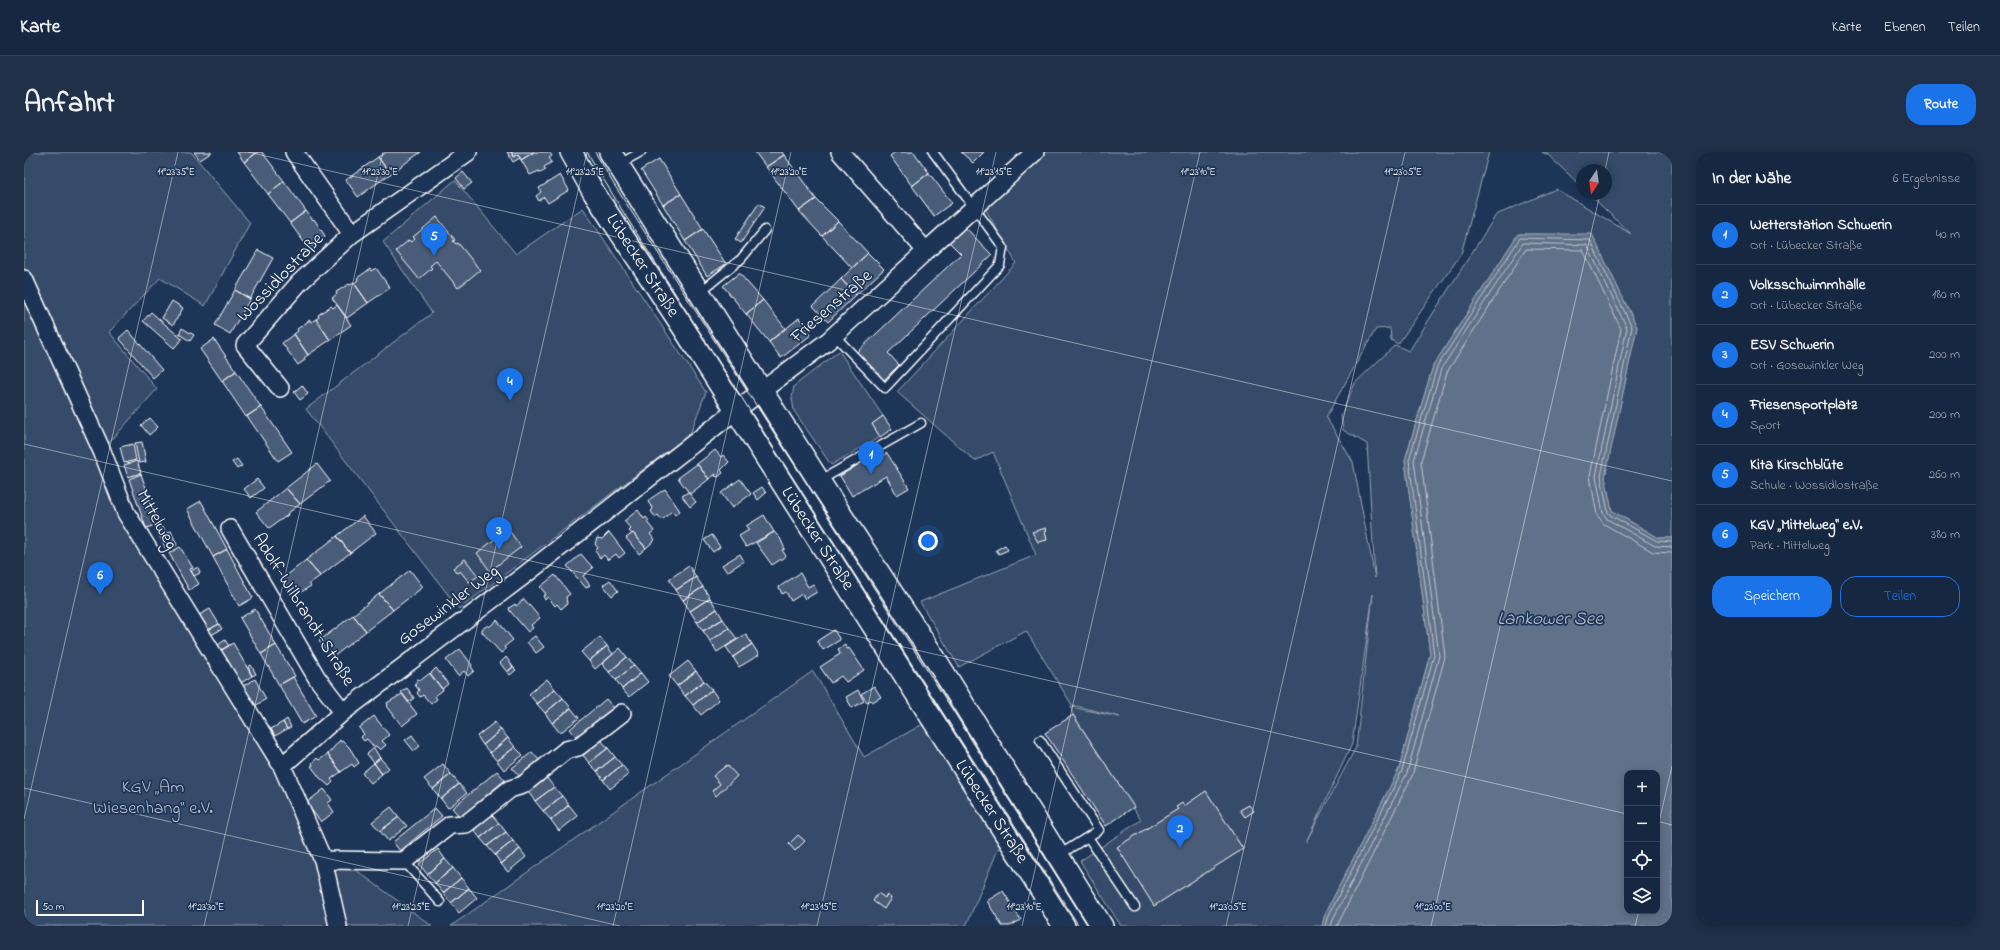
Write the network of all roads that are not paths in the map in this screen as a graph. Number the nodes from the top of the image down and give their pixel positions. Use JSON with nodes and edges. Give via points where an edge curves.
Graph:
{"nodes":[{"id":1,"x":294,"y":152,"type":"edge"},
{"id":2,"x":468,"y":152,"type":"edge"},
{"id":3,"x":571,"y":152,"type":"edge"},
{"id":4,"x":641,"y":152,"type":"edge"},
{"id":5,"x":840,"y":152,"type":"edge"},
{"id":6,"x":933,"y":152,"type":"edge"},
{"id":7,"x":1035,"y":152,"type":"edge"},
{"id":8,"x":614,"y":158,"type":"edge"},
{"id":9,"x":975,"y":208,"type":"junction"},
{"id":10,"x":765,"y":230,"type":"dead end"},
{"id":11,"x":352,"y":234,"type":"junction"},
{"id":12,"x":926,"y":251,"type":"junction"},
{"id":13,"x":24,"y":279,"type":"edge"},
{"id":14,"x":700,"y":292,"type":"junction"},
{"id":15,"x":834,"y":335,"type":"junction"},
{"id":16,"x":280,"y":388,"type":"dead end"},
{"id":17,"x":762,"y":390,"type":"junction"},
{"id":18,"x":735,"y":411,"type":"junction"},
{"id":19,"x":921,"y":423,"type":"dead end"},
{"id":20,"x":819,"y":481,"type":"junction"},
{"id":21,"x":230,"y":529,"type":"dead end"},
{"id":22,"x":343,"y":712,"type":"junction"},
{"id":23,"x":622,"y":713,"type":"dead end"},
{"id":24,"x":1040,"y":740,"type":"dead end"},
{"id":25,"x":282,"y":766,"type":"junction"},
{"id":26,"x":1088,"y":837,"type":"junction"},
{"id":27,"x":1058,"y":856,"type":"junction"},
{"id":28,"x":323,"y":860,"type":"junction"},
{"id":29,"x":404,"y":861,"type":"junction"},
{"id":30,"x":440,"y":902,"type":"dead end"},
{"id":31,"x":1135,"y":907,"type":"dead end"},
{"id":32,"x":338,"y":926,"type":"edge"},
{"id":33,"x":1064,"y":926,"type":"edge"},
{"id":34,"x":1102,"y":926,"type":"edge"}],
"edges":[{"from":1,"to":11,"type":"street","name":"Wossidlostraße"},
{"from":2,"to":11,"type":"street","name":"Wossidlostraße"},
{"from":3,"to":18,"type":"street","name":"Lübecker Straße","via":[[594,193]]},
{"from":4,"to":8,"type":"lane"},
{"from":5,"to":12,"type":"street"},
{"from":6,"to":9,"type":"lane"},
{"from":7,"to":9,"type":"street","name":"Friesenstraße"},
{"from":8,"to":14,"type":"street","name":"Lübecker Straße"},
{"from":9,"to":12,"type":"street","name":"Friesenstraße"},
{"from":9,"to":15,"type":"lane","via":[[1003,247],[1000,265],[885,388]]},
{"from":10,"to":14,"type":"lane","via":[[741,259]]},
{"from":11,"to":16,"type":"street","name":"Wossidlostraße","via":[[299,283],[245,345]]},
{"from":12,"to":15,"type":"street","name":"Friesenstraße"},
{"from":13,"to":25,"type":"street","name":"Mittelweg","via":[[102,451],[126,514]]},
{"from":14,"to":17,"type":"street","name":"Lübecker Straße"},
{"from":15,"to":17,"type":"street","name":"Friesenstraße"},
{"from":17,"to":18,"type":"street","name":"Gosewinkler Weg"},
{"from":17,"to":20,"type":"street","name":"Lübecker Straße"},
{"from":18,"to":22,"type":"street","name":"Gosewinkler Weg"},
{"from":18,"to":33,"type":"street","name":"Lübecker Straße"},
{"from":19,"to":20,"type":"lane"},
{"from":20,"to":27,"type":"street","name":"Lübecker Straße","via":[[936,660]]},
{"from":21,"to":22,"type":"street","name":"Adolf-Wilbrandt-Straße","via":[[318,678]]},
{"from":22,"to":25,"type":"street","name":"Gosewinkler Weg"},
{"from":23,"to":29,"type":"street","via":[[578,747],[566,750],[523,785],[510,789],[466,824],[450,825]]},
{"from":24,"to":26,"type":"lane","via":[[1099,830]]},
{"from":25,"to":28,"type":"street"},
{"from":26,"to":27,"type":"lane"},
{"from":26,"to":31,"type":"lane"},
{"from":27,"to":34,"type":"street","name":"Lübecker Straße"},
{"from":28,"to":29,"type":"street"},
{"from":28,"to":32,"type":"street"},
{"from":29,"to":30,"type":"lane"}]}
